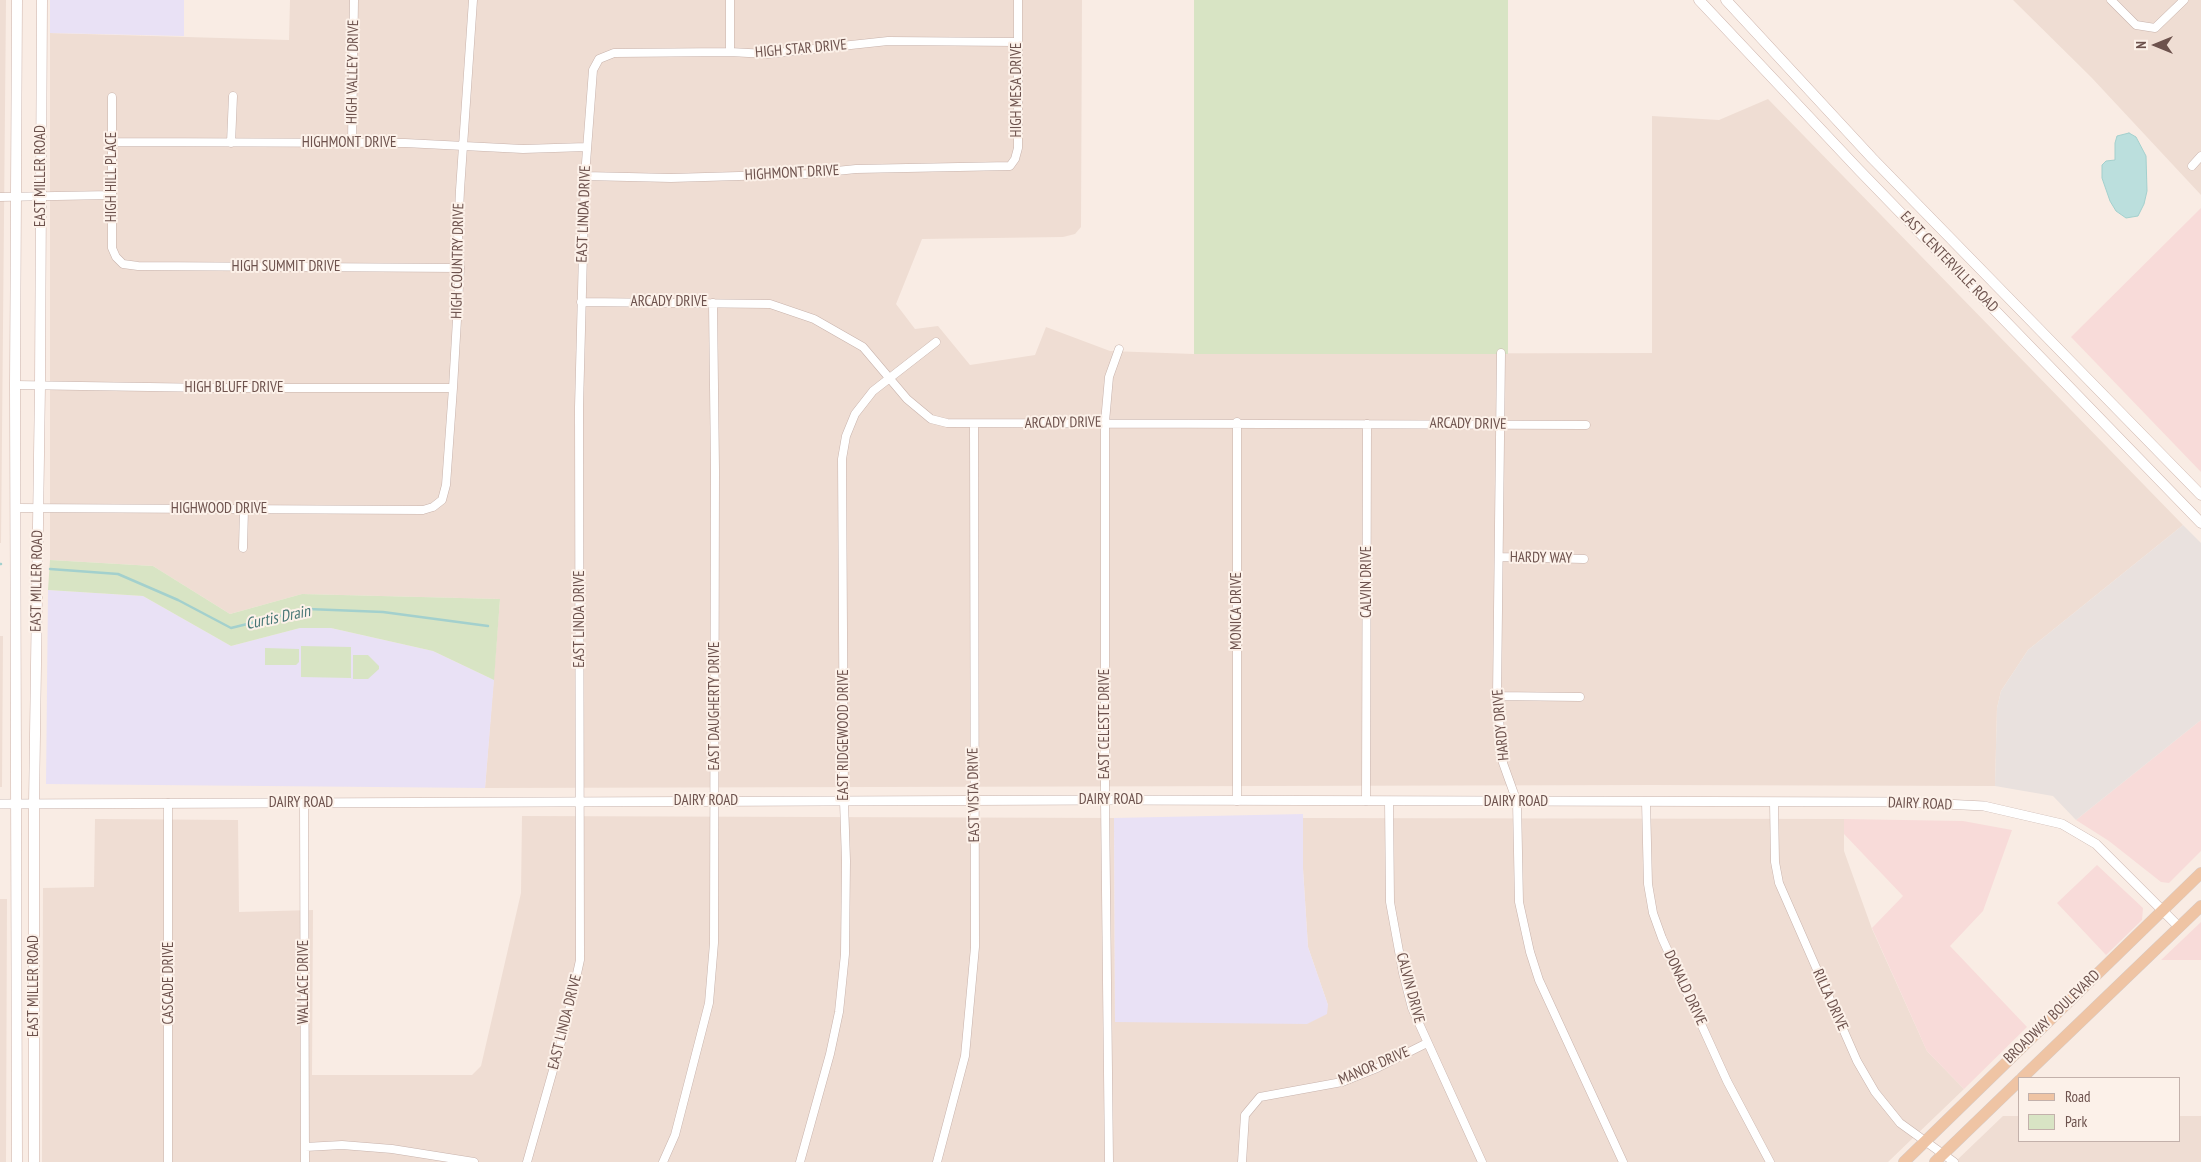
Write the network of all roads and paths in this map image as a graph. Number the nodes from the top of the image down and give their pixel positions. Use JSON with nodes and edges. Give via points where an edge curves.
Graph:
{"nodes":[{"id":1,"x":17,"y":0,"type":"edge"},
{"id":2,"x":42,"y":0,"type":"edge"},
{"id":3,"x":354,"y":0,"type":"edge"},
{"id":4,"x":473,"y":0,"type":"edge"},
{"id":5,"x":730,"y":0,"type":"edge"},
{"id":6,"x":1018,"y":0,"type":"edge"},
{"id":7,"x":1699,"y":0,"type":"edge"},
{"id":8,"x":1726,"y":0,"type":"edge"},
{"id":9,"x":2111,"y":0,"type":"edge"},
{"id":10,"x":2184,"y":0,"type":"edge"},
{"id":11,"x":1744,"y":20,"type":"junction"},
{"id":12,"x":1731,"y":34,"type":"junction"},
{"id":13,"x":1017,"y":42,"type":"junction"},
{"id":14,"x":730,"y":52,"type":"junction"},
{"id":15,"x":593,"y":70,"type":"joint"},
{"id":16,"x":232,"y":96,"type":"dead end"},
{"id":17,"x":112,"y":97,"type":"dead end"},
{"id":18,"x":112,"y":142,"type":"junction"},
{"id":19,"x":231,"y":143,"type":"junction"},
{"id":20,"x":352,"y":144,"type":"junction"},
{"id":21,"x":464,"y":146,"type":"junction"},
{"id":22,"x":586,"y":147,"type":"junction"},
{"id":23,"x":2201,"y":156,"type":"edge"},
{"id":24,"x":1872,"y":158,"type":"junction"},
{"id":25,"x":2192,"y":166,"type":"dead end"},
{"id":26,"x":999,"y":167,"type":"joint"},
{"id":27,"x":1859,"y":170,"type":"junction"},
{"id":28,"x":585,"y":176,"type":"junction"},
{"id":29,"x":112,"y":195,"type":"junction"},
{"id":30,"x":41,"y":196,"type":"junction"},
{"id":31,"x":0,"y":197,"type":"edge"},
{"id":32,"x":16,"y":197,"type":"junction"},
{"id":33,"x":116,"y":257,"type":"joint"},
{"id":34,"x":460,"y":268,"type":"junction"},
{"id":35,"x":1989,"y":278,"type":"junction"},
{"id":36,"x":1978,"y":291,"type":"junction"},
{"id":37,"x":582,"y":302,"type":"junction"},
{"id":38,"x":713,"y":303,"type":"junction"},
{"id":39,"x":936,"y":342,"type":"dead end"},
{"id":40,"x":1119,"y":349,"type":"dead end"},
{"id":41,"x":1500,"y":354,"type":"dead end"},
{"id":42,"x":890,"y":379,"type":"junction"},
{"id":43,"x":15,"y":385,"type":"junction"},
{"id":44,"x":40,"y":385,"type":"junction"},
{"id":45,"x":453,"y":388,"type":"junction"},
{"id":46,"x":2098,"y":388,"type":"junction"},
{"id":47,"x":2084,"y":401,"type":"junction"},
{"id":48,"x":1105,"y":422,"type":"junction"},
{"id":49,"x":1237,"y":422,"type":"junction"},
{"id":50,"x":974,"y":424,"type":"junction"},
{"id":51,"x":1367,"y":424,"type":"junction"},
{"id":52,"x":1500,"y":425,"type":"junction"},
{"id":53,"x":1586,"y":425,"type":"dead end"},
{"id":54,"x":2201,"y":495,"type":"edge"},
{"id":55,"x":16,"y":508,"type":"junction"},
{"id":56,"x":39,"y":508,"type":"junction"},
{"id":57,"x":244,"y":509,"type":"junction"},
{"id":58,"x":423,"y":510,"type":"joint"},
{"id":59,"x":2201,"y":523,"type":"edge"},
{"id":60,"x":243,"y":548,"type":"dead end"},
{"id":61,"x":1499,"y":557,"type":"junction"},
{"id":62,"x":1584,"y":560,"type":"dead end"},
{"id":63,"x":1497,"y":696,"type":"junction"},
{"id":64,"x":1580,"y":697,"type":"dead end"},
{"id":65,"x":974,"y":800,"type":"junction"},
{"id":66,"x":1105,"y":800,"type":"junction"},
{"id":67,"x":715,"y":801,"type":"junction"},
{"id":68,"x":844,"y":801,"type":"junction"},
{"id":69,"x":1237,"y":801,"type":"junction"},
{"id":70,"x":1366,"y":801,"type":"junction"},
{"id":71,"x":1389,"y":801,"type":"junction"},
{"id":72,"x":581,"y":802,"type":"junction"},
{"id":73,"x":1517,"y":802,"type":"junction"},
{"id":74,"x":1646,"y":802,"type":"junction"},
{"id":75,"x":1774,"y":802,"type":"junction"},
{"id":76,"x":168,"y":803,"type":"junction"},
{"id":77,"x":304,"y":803,"type":"junction"},
{"id":78,"x":0,"y":804,"type":"edge"},
{"id":79,"x":16,"y":804,"type":"junction"},
{"id":80,"x":34,"y":804,"type":"junction"},
{"id":81,"x":2201,"y":873,"type":"edge"},
{"id":82,"x":2201,"y":906,"type":"edge"},
{"id":83,"x":2163,"y":910,"type":"junction"},
{"id":84,"x":2179,"y":927,"type":"junction"},
{"id":85,"x":17,"y":1036,"type":"junction"},
{"id":86,"x":34,"y":1036,"type":"junction"},
{"id":87,"x":1427,"y":1043,"type":"junction"},
{"id":88,"x":2023,"y":1077,"type":"edge"},
{"id":89,"x":2018,"y":1082,"type":"edge"},
{"id":90,"x":1924,"y":1142,"type":"junction"},
{"id":91,"x":305,"y":1148,"type":"junction"},
{"id":92,"x":1939,"y":1158,"type":"edge"},
{"id":93,"x":17,"y":1162,"type":"edge"},
{"id":94,"x":34,"y":1162,"type":"edge"},
{"id":95,"x":168,"y":1162,"type":"edge"},
{"id":96,"x":305,"y":1162,"type":"edge"},
{"id":97,"x":474,"y":1162,"type":"edge"},
{"id":98,"x":527,"y":1162,"type":"edge"},
{"id":99,"x":663,"y":1162,"type":"edge"},
{"id":100,"x":800,"y":1162,"type":"edge"},
{"id":101,"x":937,"y":1162,"type":"edge"},
{"id":102,"x":1109,"y":1162,"type":"edge"},
{"id":103,"x":1242,"y":1162,"type":"edge"},
{"id":104,"x":1482,"y":1162,"type":"edge"},
{"id":105,"x":1624,"y":1162,"type":"edge"},
{"id":106,"x":1770,"y":1162,"type":"edge"},
{"id":107,"x":1904,"y":1162,"type":"edge"},
{"id":108,"x":1954,"y":1162,"type":"edge"}],
"edges":[{"from":1,"to":32,"type":"main road","name":"EAST MILLER ROAD"},
{"from":2,"to":30,"type":"main road","name":"EAST MILLER ROAD"},
{"from":3,"to":20,"type":"street","name":"HIGH VALLEY DRIVE"},
{"from":4,"to":21,"type":"street","name":"HIGH COUNTRY DRIVE"},
{"from":5,"to":14,"type":"street"},
{"from":6,"to":13,"type":"street","name":"HIGH MESA DRIVE"},
{"from":7,"to":12,"type":"main road","name":"EAST CENTERVILLE ROAD"},
{"from":8,"to":11,"type":"main road","name":"EAST CENTERVILLE ROAD"},
{"from":9,"to":10,"type":"street","via":[[2136,25],[2155,28]]},
{"from":11,"to":12,"type":"main road"},
{"from":11,"to":24,"type":"main road","name":"EAST CENTERVILLE ROAD"},
{"from":12,"to":27,"type":"main road","name":"EAST CENTERVILLE ROAD"},
{"from":13,"to":14,"type":"street","name":"HIGH STAR DRIVE","via":[[888,41],[767,54]]},
{"from":13,"to":26,"type":"street","name":"HIGH MESA DRIVE","via":[[1018,148],[1010,166]]},
{"from":14,"to":15,"type":"street","name":"HIGH STAR DRIVE","via":[[614,53],[599,59]]},
{"from":15,"to":22,"type":"street","name":"EAST LINDA DRIVE"},
{"from":16,"to":19,"type":"street"},
{"from":17,"to":18,"type":"street","name":"HIGH HILL PLACE"},
{"from":18,"to":19,"type":"street","name":"HIGHMONT DRIVE"},
{"from":18,"to":29,"type":"street","name":"HIGH HILL PLACE"},
{"from":19,"to":20,"type":"street","name":"HIGHMONT DRIVE"},
{"from":20,"to":21,"type":"street","name":"HIGHMONT DRIVE"},
{"from":21,"to":22,"type":"street","name":"HIGHMONT DRIVE","via":[[523,149]]},
{"from":21,"to":34,"type":"street","name":"HIGH COUNTRY DRIVE","via":[[458,234]]},
{"from":22,"to":28,"type":"street","name":"EAST LINDA DRIVE"},
{"from":23,"to":25,"type":"street"},
{"from":24,"to":27,"type":"main road"},
{"from":24,"to":35,"type":"main road","name":"EAST CENTERVILLE ROAD"},
{"from":26,"to":28,"type":"street","name":"HIGHMONT DRIVE","via":[[856,169],[807,174],[671,178]]},
{"from":27,"to":36,"type":"main road","name":"EAST CENTERVILLE ROAD"},
{"from":28,"to":37,"type":"street","name":"EAST LINDA DRIVE"},
{"from":29,"to":30,"type":"street"},
{"from":29,"to":33,"type":"street","name":"HIGH HILL PLACE","via":[[112,248]]},
{"from":30,"to":32,"type":"street"},
{"from":30,"to":44,"type":"main road","name":"EAST MILLER ROAD"},
{"from":31,"to":32,"type":"street"},
{"from":32,"to":43,"type":"main road","name":"EAST MILLER ROAD"},
{"from":33,"to":34,"type":"street","name":"HIGH SUMMIT DRIVE","via":[[123,264],[138,266]]},
{"from":34,"to":45,"type":"street","name":"HIGH COUNTRY DRIVE"},
{"from":35,"to":36,"type":"main road"},
{"from":35,"to":46,"type":"main road","name":"EAST CENTERVILLE ROAD"},
{"from":36,"to":47,"type":"main road","name":"EAST CENTERVILLE ROAD"},
{"from":37,"to":38,"type":"street","name":"ARCADY DRIVE"},
{"from":37,"to":72,"type":"street","name":"EAST LINDA DRIVE"},
{"from":38,"to":42,"type":"street","name":"ARCADY DRIVE","via":[[770,304],[814,319],[863,347]]},
{"from":38,"to":67,"type":"street","name":"EAST DAUGHERTY DRIVE"},
{"from":39,"to":42,"type":"street","name":"EAST RIDGEWOOD DRIVE"},
{"from":40,"to":48,"type":"street","name":"EAST CELESTE DRIVE","via":[[1108,377]]},
{"from":41,"to":52,"type":"street","name":"HARDY DRIVE"},
{"from":42,"to":50,"type":"street","name":"ARCADY DRIVE","via":[[931,419]]},
{"from":42,"to":68,"type":"street","name":"EAST RIDGEWOOD DRIVE","via":[[873,392],[856,414],[846,436],[842,459]]},
{"from":43,"to":44,"type":"street","name":"HIGH BLUFF DRIVE"},
{"from":43,"to":55,"type":"main road","name":"EAST MILLER ROAD"},
{"from":44,"to":45,"type":"street","name":"HIGH BLUFF DRIVE"},
{"from":44,"to":56,"type":"main road","name":"EAST MILLER ROAD"},
{"from":45,"to":58,"type":"street","name":"HIGH COUNTRY DRIVE","via":[[446,485],[442,500]]},
{"from":46,"to":47,"type":"main road"},
{"from":46,"to":54,"type":"main road","name":"EAST CENTERVILLE ROAD"},
{"from":47,"to":59,"type":"main road","name":"EAST CENTERVILLE ROAD"},
{"from":48,"to":49,"type":"street","name":"ARCADY DRIVE"},
{"from":48,"to":50,"type":"street","name":"ARCADY DRIVE"},
{"from":48,"to":66,"type":"street","name":"EAST CELESTE DRIVE"},
{"from":49,"to":51,"type":"street","name":"ARCADY DRIVE"},
{"from":49,"to":69,"type":"street","name":"MONICA DRIVE"},
{"from":50,"to":65,"type":"street","name":"EAST VISTA DRIVE"},
{"from":51,"to":52,"type":"street","name":"ARCADY DRIVE"},
{"from":51,"to":70,"type":"street","name":"CALVIN DRIVE"},
{"from":52,"to":53,"type":"street","name":"ARCADY DRIVE"},
{"from":52,"to":61,"type":"street","name":"HARDY DRIVE"},
{"from":55,"to":56,"type":"street","name":"HIGHWOOD DRIVE"},
{"from":55,"to":79,"type":"main road","name":"EAST MILLER ROAD"},
{"from":56,"to":57,"type":"street","name":"HIGHWOOD DRIVE"},
{"from":56,"to":80,"type":"main road","name":"EAST MILLER ROAD"},
{"from":57,"to":58,"type":"street","name":"HIGHWOOD DRIVE"},
{"from":57,"to":60,"type":"street"},
{"from":61,"to":62,"type":"street","name":"HARDY WAY"},
{"from":61,"to":63,"type":"street","name":"HARDY DRIVE"},
{"from":63,"to":64,"type":"street"},
{"from":63,"to":73,"type":"street","name":"HARDY DRIVE","via":[[1503,763]]},
{"from":65,"to":66,"type":"street","name":"DAIRY ROAD"},
{"from":65,"to":68,"type":"street","name":"DAIRY ROAD"},
{"from":65,"to":101,"type":"street","name":"EAST VISTA DRIVE","via":[[975,947],[970,1015],[965,1056]]},
{"from":66,"to":69,"type":"street","name":"DAIRY ROAD"},
{"from":66,"to":102,"type":"street","name":"EAST CELESTE DRIVE"},
{"from":67,"to":68,"type":"street","name":"DAIRY ROAD"},
{"from":67,"to":72,"type":"street","name":"DAIRY ROAD"},
{"from":67,"to":99,"type":"street","name":"EAST DAUGHERTY DRIVE","via":[[714,943],[709,1003],[675,1135]]},
{"from":68,"to":100,"type":"street","name":"EAST RIDGEWOOD DRIVE","via":[[845,954],[838,1012],[830,1054]]},
{"from":69,"to":70,"type":"street","name":"DAIRY ROAD"},
{"from":70,"to":71,"type":"street","name":"DAIRY ROAD"},
{"from":71,"to":73,"type":"street","name":"DAIRY ROAD"},
{"from":71,"to":87,"type":"street","name":"CALVIN DRIVE","via":[[1390,902],[1412,1008]]},
{"from":72,"to":77,"type":"street","name":"DAIRY ROAD"},
{"from":72,"to":98,"type":"street","name":"EAST LINDA DRIVE","via":[[580,960],[565,1028]]},
{"from":73,"to":74,"type":"street","name":"DAIRY ROAD"},
{"from":73,"to":105,"type":"street","name":"HARDY DRIVE","via":[[1519,902],[1530,952],[1539,980]]},
{"from":74,"to":75,"type":"street","name":"DAIRY ROAD"},
{"from":74,"to":106,"type":"street","name":"DONALD DRIVE","via":[[1648,884],[1653,913],[1728,1081]]},
{"from":75,"to":83,"type":"street","name":"DAIRY ROAD","via":[[1984,806],[2062,824],[2096,844]]},
{"from":75,"to":90,"type":"street","name":"RILLA DRIVE","via":[[1775,862],[1778,883],[1786,903],[1857,1061],[1875,1092],[1900,1122]]},
{"from":76,"to":77,"type":"street","name":"DAIRY ROAD"},
{"from":76,"to":80,"type":"street","name":"DAIRY ROAD"},
{"from":76,"to":95,"type":"street","name":"CASCADE DRIVE"},
{"from":77,"to":91,"type":"street","name":"WALLACE DRIVE"},
{"from":78,"to":79,"type":"street","name":"DAIRY ROAD"},
{"from":79,"to":80,"type":"street","name":"DAIRY ROAD"},
{"from":79,"to":85,"type":"main road","name":"EAST MILLER ROAD"},
{"from":80,"to":86,"type":"main road","name":"EAST MILLER ROAD"},
{"from":81,"to":83,"type":"main road","name":"BROADWAY BOULEVARD"},
{"from":82,"to":84,"type":"main road","name":"BROADWAY BOULEVARD"},
{"from":83,"to":84,"type":"street","name":"DAIRY ROAD"},
{"from":83,"to":90,"type":"main road","name":"BROADWAY BOULEVARD"},
{"from":84,"to":88,"type":"main road","name":"BROADWAY BOULEVARD"},
{"from":85,"to":86,"type":"main road"},
{"from":85,"to":93,"type":"main road","name":"EAST MILLER ROAD"},
{"from":86,"to":94,"type":"main road","name":"EAST MILLER ROAD"},
{"from":87,"to":103,"type":"street","name":"MANOR DRIVE","via":[[1342,1082],[1260,1097],[1245,1115]]},
{"from":87,"to":104,"type":"street","name":"CALVIN DRIVE"},
{"from":89,"to":92,"type":"main road","name":"BROADWAY BOULEVARD"},
{"from":90,"to":92,"type":"street","name":"RILLA DRIVE"},
{"from":90,"to":107,"type":"main road","name":"BROADWAY BOULEVARD"},
{"from":91,"to":96,"type":"street","name":"WALLACE DRIVE"},
{"from":91,"to":97,"type":"street","via":[[342,1145],[392,1149]]},
{"from":92,"to":108,"type":"street","name":"RILLA DRIVE"}]}
